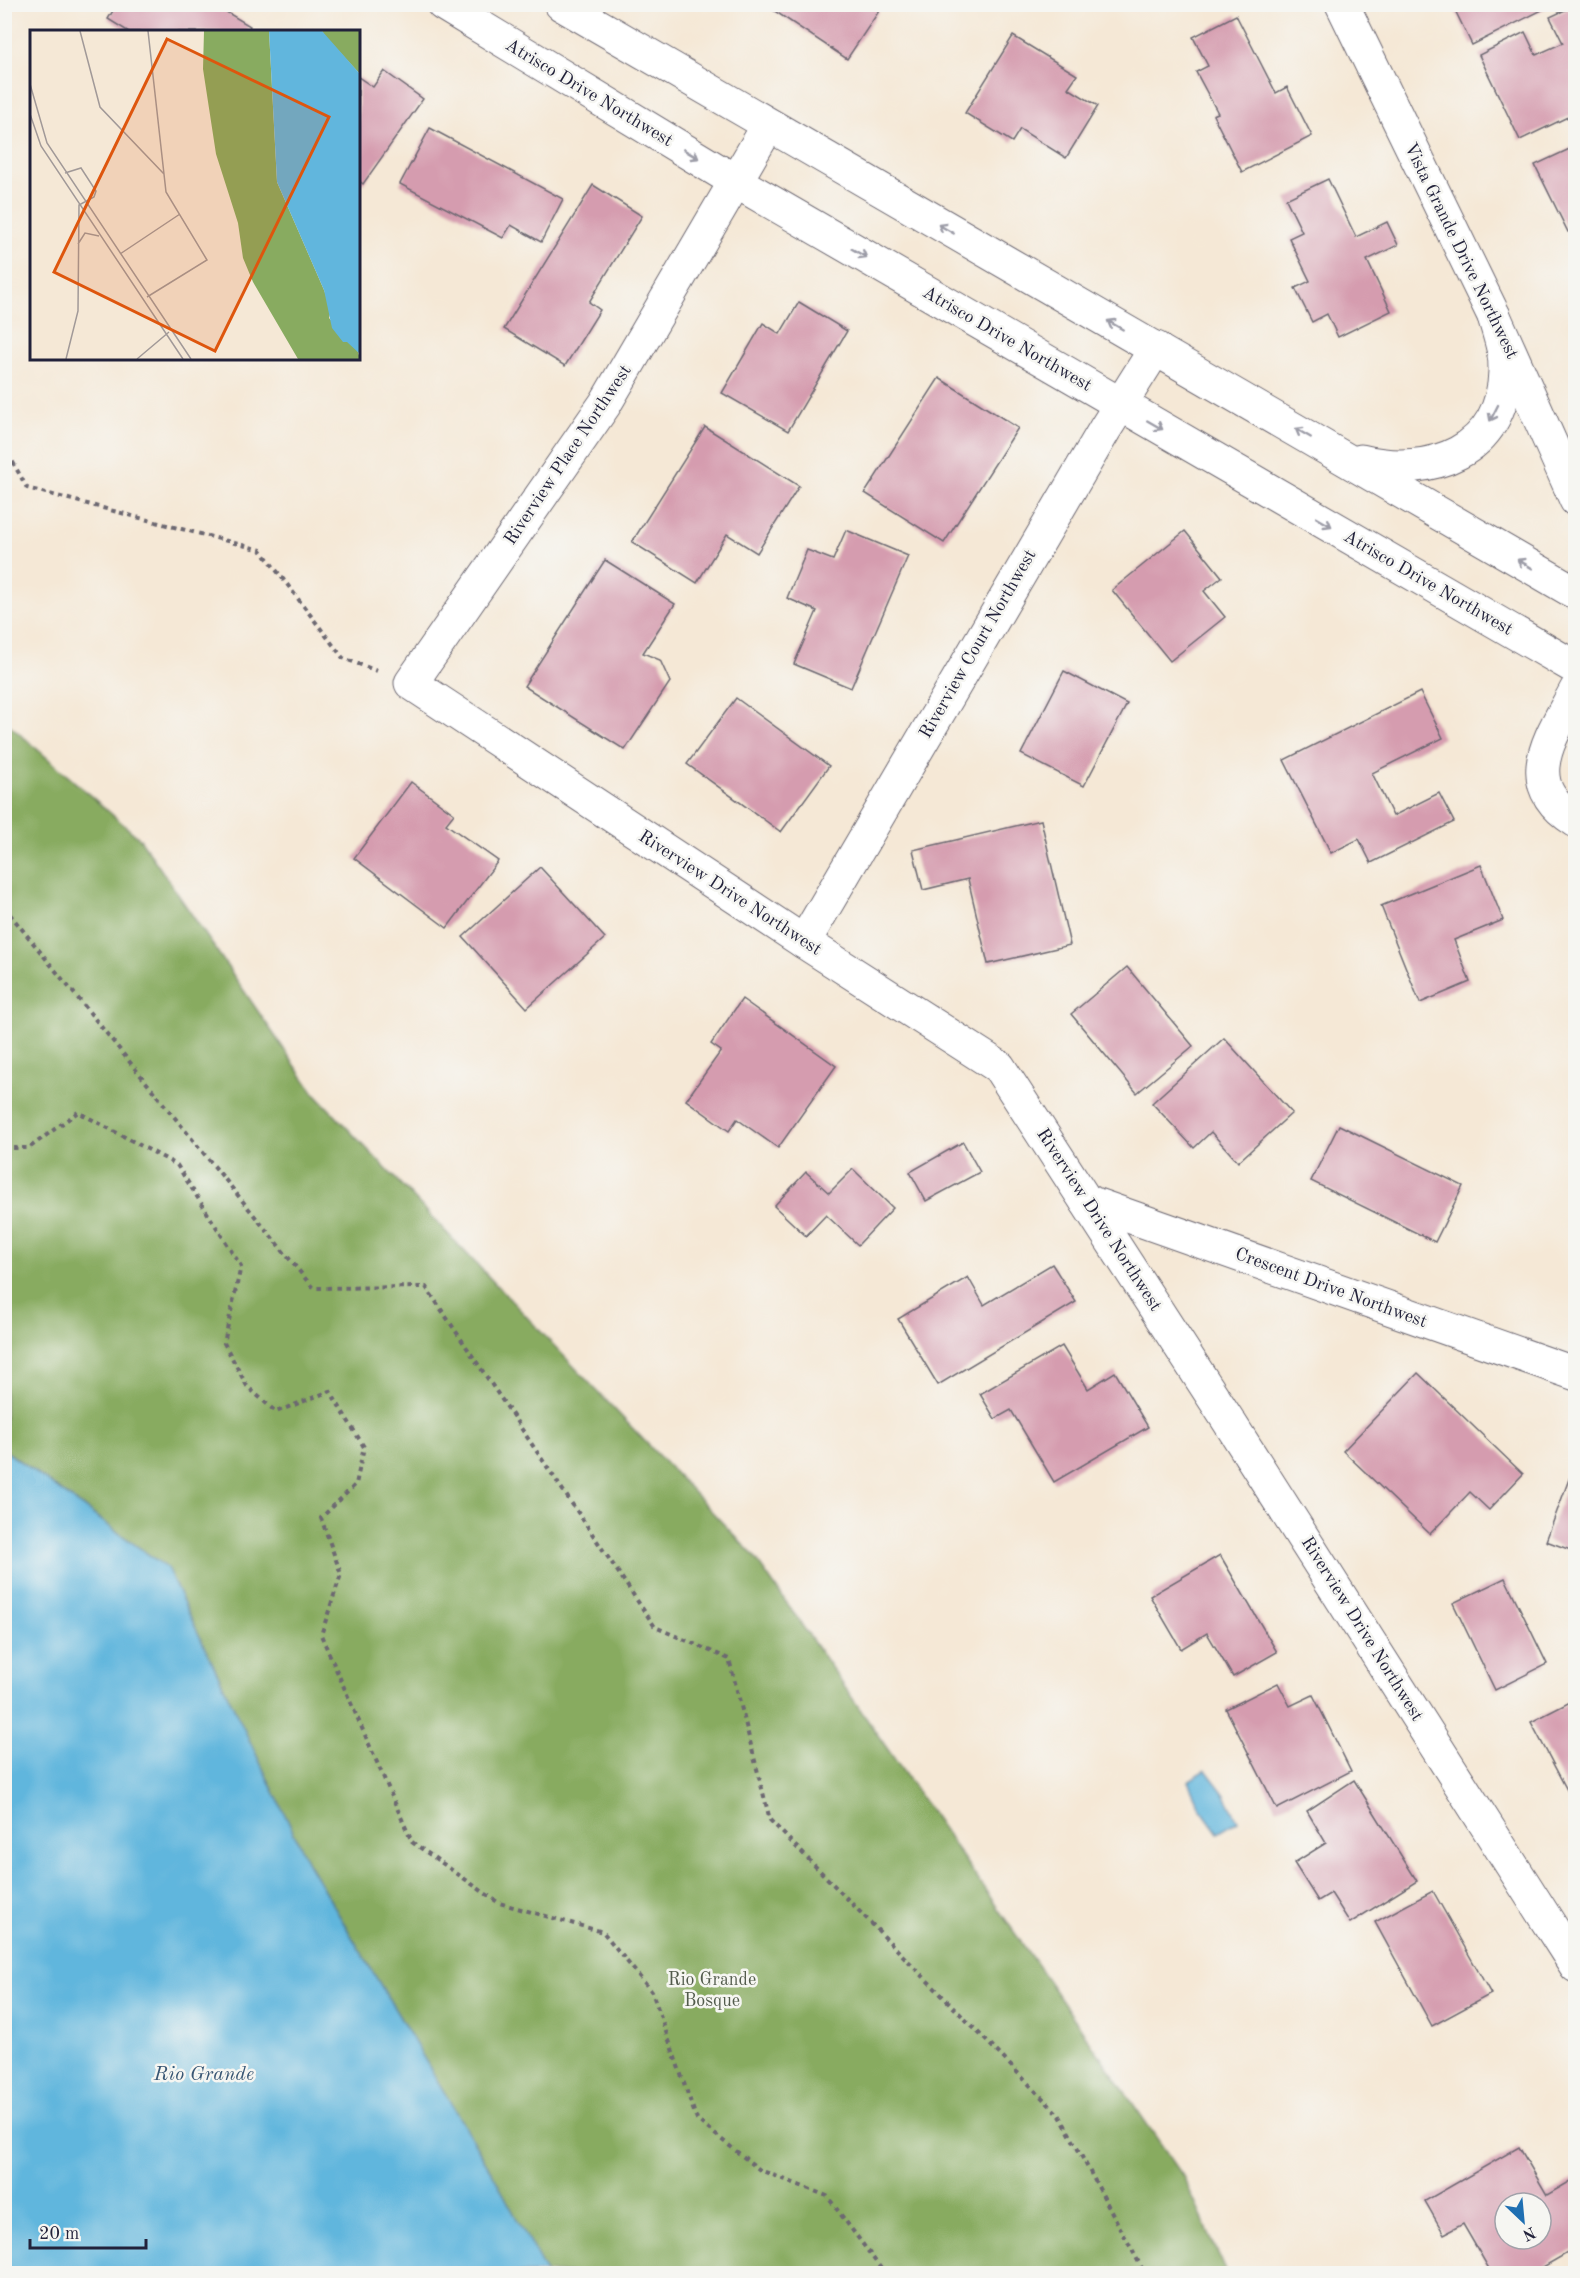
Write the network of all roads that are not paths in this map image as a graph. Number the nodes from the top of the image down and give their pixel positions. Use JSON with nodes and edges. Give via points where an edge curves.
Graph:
{"nodes":[{"id":1,"x":443,"y":4,"type":"edge"},
{"id":2,"x":561,"y":4,"type":"edge"},
{"id":3,"x":1342,"y":4,"type":"edge"},
{"id":4,"x":768,"y":126,"type":"junction"},
{"id":5,"x":735,"y":181,"type":"junction"},
{"id":6,"x":1494,"y":316,"type":"junction"},
{"id":7,"x":1156,"y":348,"type":"junction"},
{"id":8,"x":1120,"y":405,"type":"junction"},
{"id":9,"x":1344,"y":457,"type":"junction"},
{"id":10,"x":1575,"y":500,"type":"edge"},
{"id":11,"x":1575,"y":594,"type":"edge"},
{"id":12,"x":1575,"y":668,"type":"edge"},
{"id":13,"x":411,"y":683,"type":"joint"},
{"id":14,"x":1575,"y":690,"type":"edge"},
{"id":15,"x":1575,"y":820,"type":"edge"},
{"id":16,"x":804,"y":942,"type":"junction"},
{"id":17,"x":1086,"y":1201,"type":"junction"},
{"id":18,"x":1575,"y":1374,"type":"edge"},
{"id":19,"x":1575,"y":1966,"type":"edge"}],
"edges":[{"from":1,"to":5,"type":"street","name":"Atrisco Drive Northwest","one_way":true},
{"from":2,"to":4,"type":"street"},
{"from":3,"to":6,"type":"street","name":"Vista Grande Drive Northwest"},
{"from":4,"to":5,"type":"street","name":"Riverview Place Northwest"},
{"from":7,"to":4,"type":"street","one_way":true},
{"from":5,"to":8,"type":"street","name":"Atrisco Drive Northwest","one_way":true},
{"from":5,"to":13,"type":"street","name":"Riverview Place Northwest","via":[[606,404]]},
{"from":6,"to":9,"type":"street","one_way":true,"via":[[1504,351],[1504,386],[1486,429],[1469,448],[1423,466],[1380,465]]},
{"from":6,"to":10,"type":"street","name":"Vista Grande Drive Northwest"},
{"from":7,"to":8,"type":"street","name":"Riverview Court Northwest"},
{"from":9,"to":7,"type":"street","one_way":true},
{"from":8,"to":12,"type":"street","name":"Atrisco Drive Northwest","one_way":true},
{"from":8,"to":16,"type":"street","name":"Riverview Court Northwest"},
{"from":11,"to":9,"type":"street","one_way":true},
{"from":13,"to":16,"type":"street","name":"Riverview Drive Northwest"},
{"from":14,"to":15,"type":"street","via":[[1546,747],[1542,766],[1551,799]]},
{"from":16,"to":17,"type":"street","name":"Riverview Drive Northwest","via":[[999,1067]]},
{"from":17,"to":18,"type":"street","name":"Crescent Drive Northwest"},
{"from":17,"to":19,"type":"street","name":"Riverview Drive Northwest"}]}
